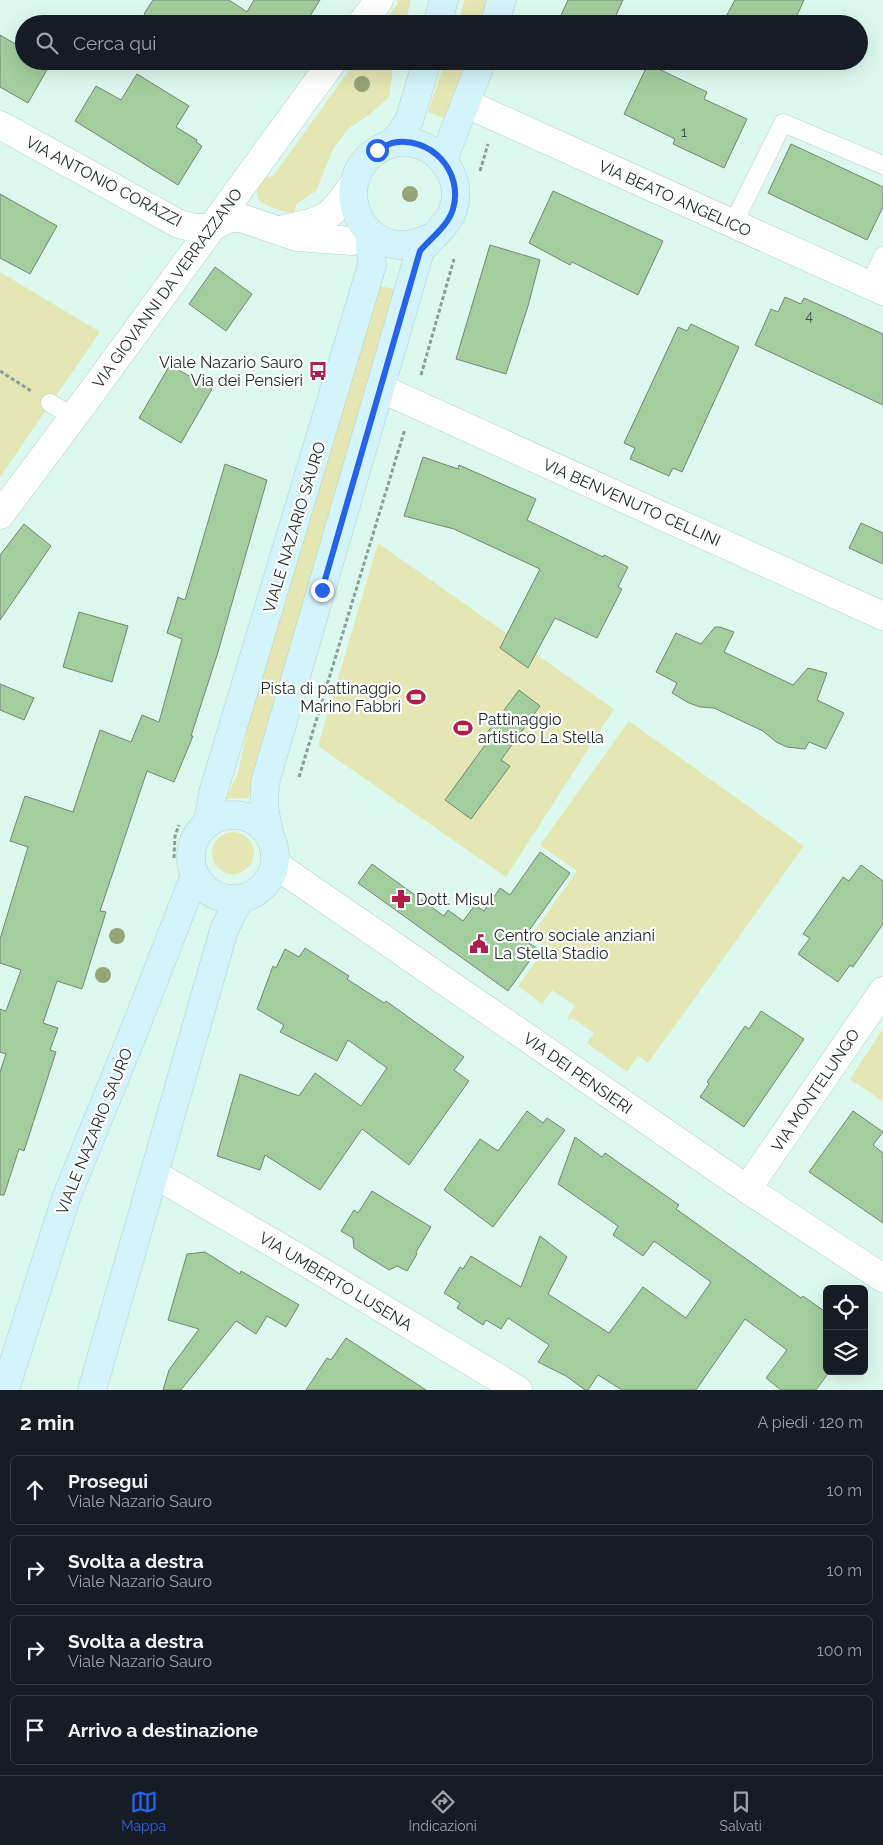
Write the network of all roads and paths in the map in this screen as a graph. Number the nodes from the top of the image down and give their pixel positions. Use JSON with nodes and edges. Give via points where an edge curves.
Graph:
{"nodes":[{"id":1,"x":379,"y":0,"type":"edge"},
{"id":2,"x":444,"y":0,"type":"edge"},
{"id":3,"x":502,"y":0,"type":"edge"},
{"id":4,"x":368,"y":15,"type":"edge"},
{"id":5,"x":440,"y":15,"type":"edge"},
{"id":6,"x":497,"y":15,"type":"edge"},
{"id":7,"x":326,"y":70,"type":"edge"},
{"id":8,"x":424,"y":70,"type":"edge"},
{"id":9,"x":479,"y":70,"type":"edge"},
{"id":10,"x":467,"y":104,"type":"junction"},
{"id":11,"x":0,"y":125,"type":"edge"},
{"id":12,"x":490,"y":140,"type":"dead end"},
{"id":13,"x":391,"y":144,"type":"junction"},
{"id":14,"x":444,"y":160,"type":"junction"},
{"id":15,"x":883,"y":165,"type":"edge"},
{"id":16,"x":479,"y":175,"type":"dead end"},
{"id":17,"x":353,"y":185,"type":"junction"},
{"id":18,"x":733,"y":224,"type":"junction"},
{"id":19,"x":210,"y":228,"type":"junction"},
{"id":20,"x":276,"y":231,"type":"junction"},
{"id":21,"x":369,"y":232,"type":"junction"},
{"id":22,"x":432,"y":237,"type":"junction"},
{"id":23,"x":455,"y":255,"type":"dead end"},
{"id":24,"x":883,"y":256,"type":"edge"},
{"id":25,"x":877,"y":288,"type":"edge"},
{"id":26,"x":0,"y":371,"type":"edge"},
{"id":27,"x":419,"y":382,"type":"dead end"},
{"id":28,"x":380,"y":388,"type":"junction"},
{"id":29,"x":50,"y":403,"type":"joint"},
{"id":30,"x":74,"y":418,"type":"junction"},
{"id":31,"x":406,"y":426,"type":"dead end"},
{"id":32,"x":0,"y":515,"type":"edge"},
{"id":33,"x":883,"y":616,"type":"edge"},
{"id":34,"x":297,"y":784,"type":"dead end"},
{"id":35,"x":181,"y":819,"type":"dead end"},
{"id":36,"x":208,"y":822,"type":"junction"},
{"id":37,"x":270,"y":836,"type":"junction"},
{"id":38,"x":276,"y":865,"type":"junction"},
{"id":39,"x":184,"y":869,"type":"junction"},
{"id":40,"x":242,"y":898,"type":"junction"},
{"id":41,"x":883,"y":991,"type":"edge"},
{"id":42,"x":154,"y":1174,"type":"junction"},
{"id":43,"x":747,"y":1189,"type":"junction"},
{"id":44,"x":883,"y":1278,"type":"edge"},
{"id":45,"x":5,"y":1390,"type":"edge"},
{"id":46,"x":92,"y":1390,"type":"edge"},
{"id":47,"x":518,"y":1390,"type":"edge"}],
"edges":[{"from":1,"to":4,"type":"street"},
{"from":2,"to":5,"type":"main road"},
{"from":3,"to":6,"type":"main road"},
{"from":7,"to":19,"type":"street","name":"VIA GIOVANNI DA VERRAZZANO"},
{"from":8,"to":13,"type":"main road","via":[[410,118]]},
{"from":9,"to":10,"type":"main road"},
{"from":10,"to":14,"type":"main road"},
{"from":10,"to":18,"type":"street","name":"VIA BEATO ANGELICO"},
{"from":11,"to":19,"type":"street","name":"VIA ANTONIO CORAZZI","via":[[179,224]]},
{"from":12,"to":16,"type":"path"},
{"from":13,"to":14,"type":"main road","via":[[420,144]]},
{"from":13,"to":17,"type":"main road","via":[[366,159]]},
{"from":14,"to":22,"type":"main road","via":[[456,193],[453,210],[445,225]]},
{"from":15,"to":18,"type":"lane","via":[[783,123]]},
{"from":17,"to":20,"type":"street","via":[[324,219]]},
{"from":17,"to":21,"type":"main road","name":"VIALE NAZARIO SAURO","via":[[356,212]]},
{"from":18,"to":25,"type":"street","name":"VIA BEATO ANGELICO"},
{"from":19,"to":20,"type":"street","via":[[234,217]]},
{"from":19,"to":30,"type":"street","name":"VIA GIOVANNI DA VERRAZZANO"},
{"from":20,"to":21,"type":"street","via":[[297,237],[352,241]]},
{"from":21,"to":22,"type":"main road","via":[[383,241],[399,245],[415,244]]},
{"from":21,"to":36,"type":"main road","name":"VIALE NAZARIO SAURO","via":[[370,272],[213,793]]},
{"from":22,"to":28,"type":"main road","via":[[420,251]]},
{"from":23,"to":27,"type":"path"},
{"from":24,"to":25,"type":"lane"},
{"from":26,"to":29,"type":"path"},
{"from":28,"to":33,"type":"street","name":"VIA BENVENUTO CELLINI"},
{"from":28,"to":37,"type":"main road","via":[[265,783],[264,808]]},
{"from":29,"to":30,"type":"lane"},
{"from":30,"to":32,"type":"street","name":"VIA GIOVANNI DA VERRAZZANO"},
{"from":31,"to":34,"type":"path"},
{"from":35,"to":39,"type":"path","via":[[176,836]]},
{"from":36,"to":37,"type":"main road","via":[[230,814],[242,815],[258,823]]},
{"from":36,"to":39,"type":"main road","via":[[197,833],[191,848],[191,864]]},
{"from":37,"to":38,"type":"main road"},
{"from":38,"to":40,"type":"main road","via":[[258,891]]},
{"from":38,"to":43,"type":"street","name":"VIA DEI PENSIERI"},
{"from":39,"to":40,"type":"main road","via":[[221,898]]},
{"from":39,"to":45,"type":"main road","name":"VIALE NAZARIO SAURO","via":[[134,1031],[66,1198]]},
{"from":40,"to":42,"type":"main road","via":[[224,930]]},
{"from":41,"to":43,"type":"street","name":"VIA MONTELUNGO"},
{"from":42,"to":46,"type":"main road"},
{"from":42,"to":47,"type":"street","name":"VIA UMBERTO LUSENA"},
{"from":43,"to":44,"type":"street","name":"VIA DEI PENSIERI"}]}
